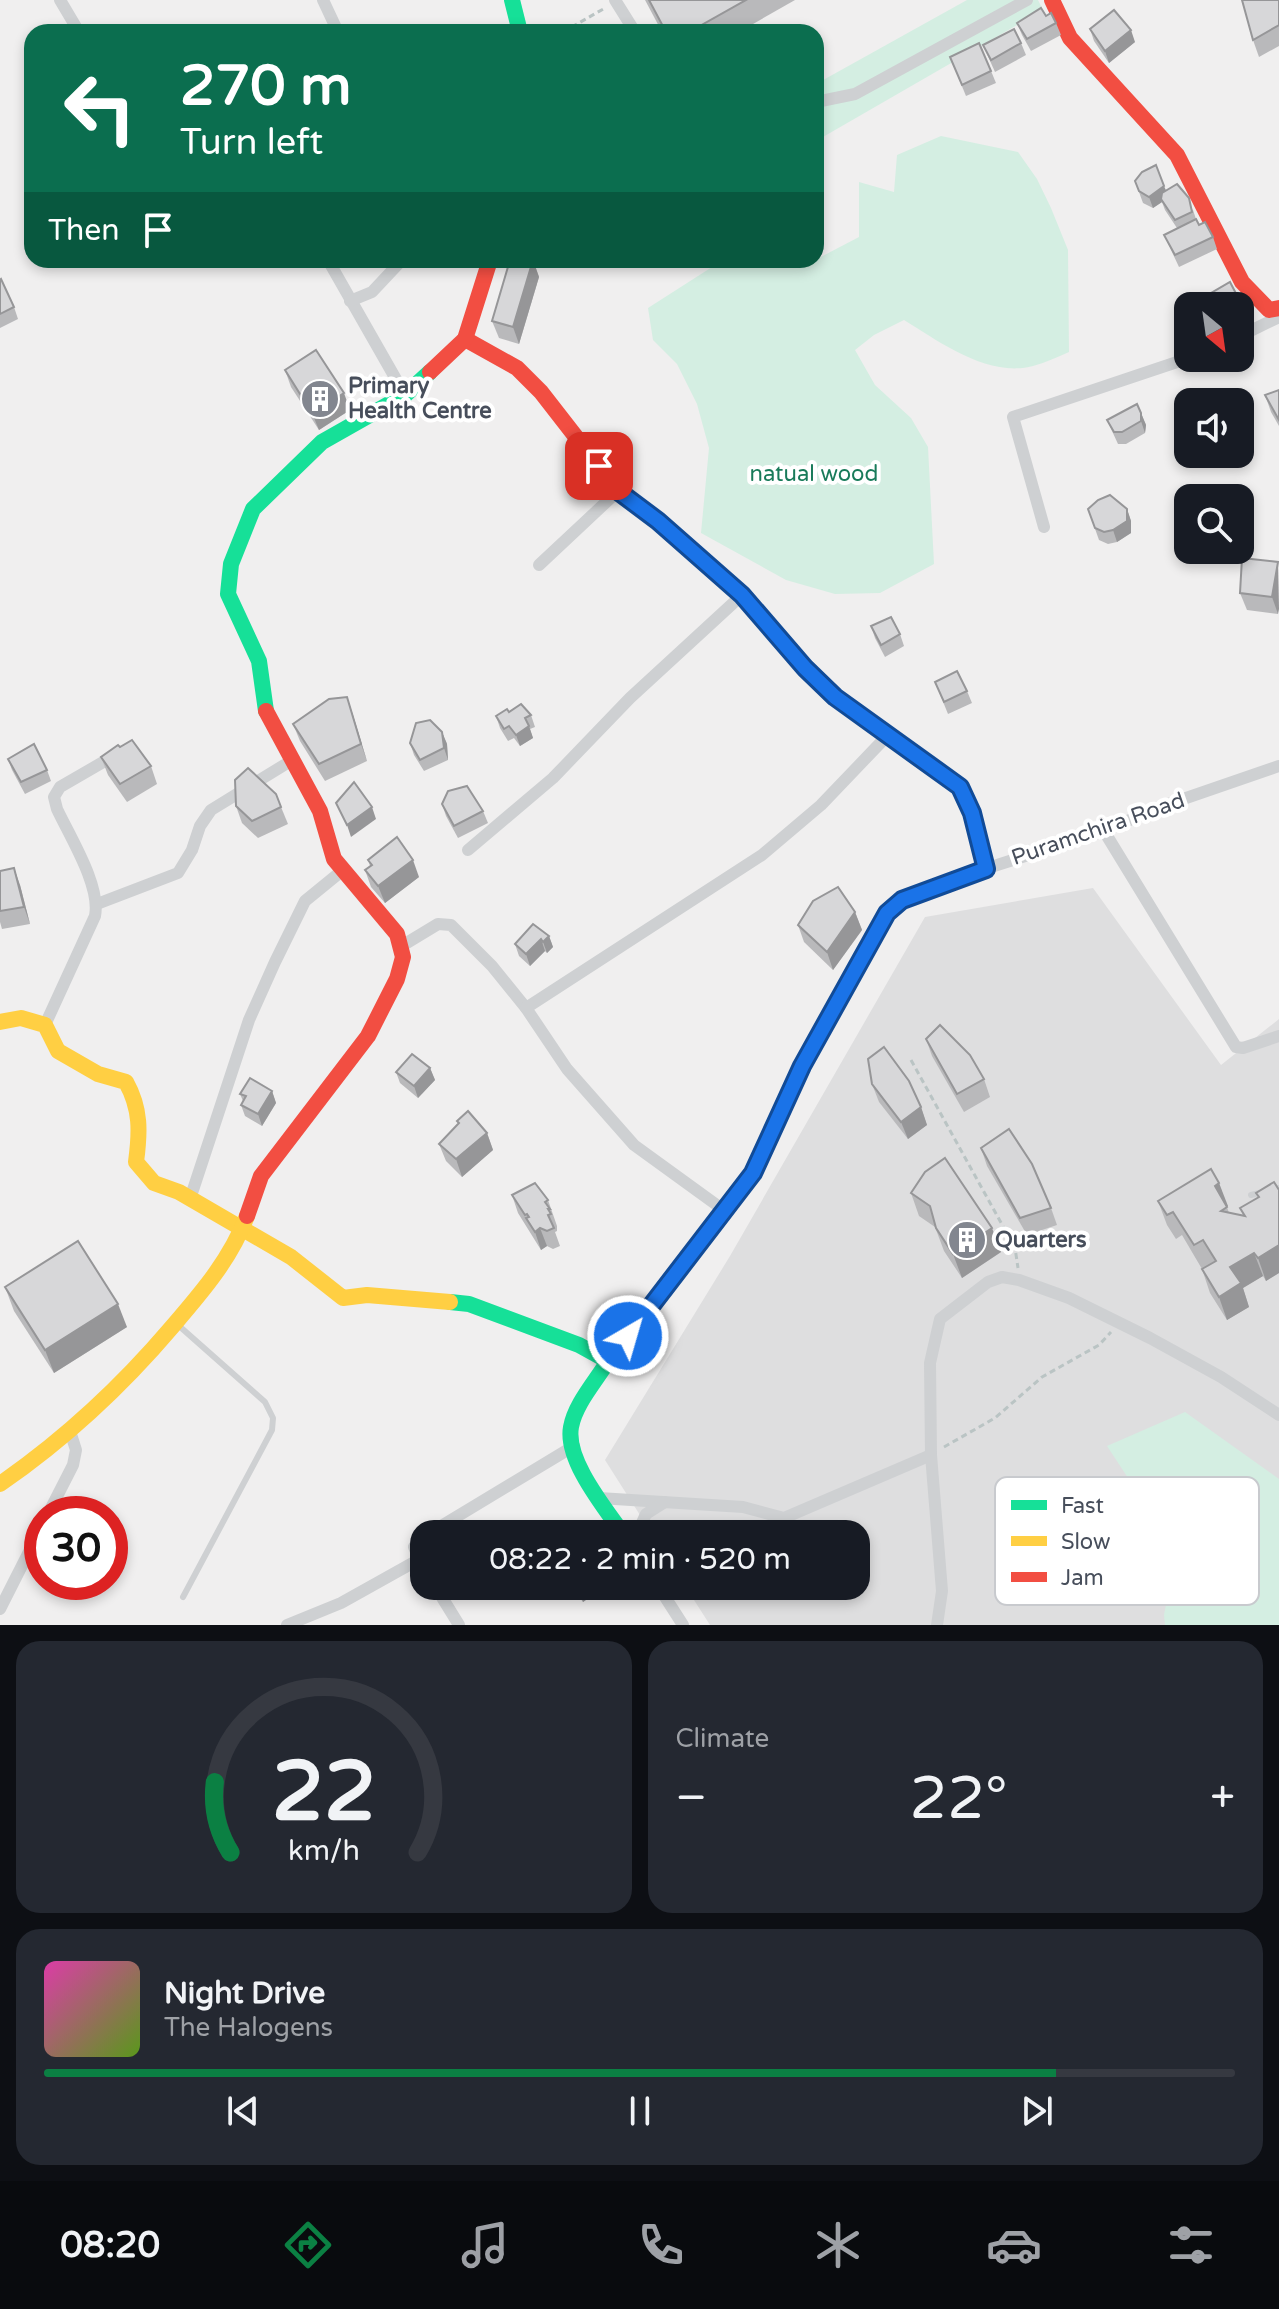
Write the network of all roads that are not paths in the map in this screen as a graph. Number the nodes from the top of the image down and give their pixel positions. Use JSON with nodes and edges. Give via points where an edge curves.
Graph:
{"nodes":[{"id":1,"x":60,"y":0,"type":"edge"},
{"id":2,"x":323,"y":0,"type":"edge"},
{"id":3,"x":512,"y":0,"type":"edge"},
{"id":4,"x":1027,"y":0,"type":"edge"},
{"id":5,"x":1052,"y":0,"type":"edge"},
{"id":6,"x":616,"y":1,"type":"edge"},
{"id":7,"x":74,"y":24,"type":"edge"},
{"id":8,"x":334,"y":24,"type":"edge"},
{"id":9,"x":518,"y":24,"type":"edge"},
{"id":10,"x":630,"y":24,"type":"edge"},
{"id":11,"x":824,"y":100,"type":"edge"},
{"id":12,"x":332,"y":268,"type":"edge"},
{"id":13,"x":394,"y":268,"type":"edge"},
{"id":14,"x":487,"y":268,"type":"edge"},
{"id":15,"x":350,"y":301,"type":"junction"},
{"id":16,"x":1279,"y":308,"type":"edge"},
{"id":17,"x":1279,"y":317,"type":"edge"},
{"id":18,"x":1254,"y":329,"type":"edge"},
{"id":19,"x":465,"y":339,"type":"junction"},
{"id":20,"x":1174,"y":363,"type":"edge"},
{"id":21,"x":405,"y":395,"type":"junction"},
{"id":22,"x":618,"y":491,"type":"junction"},
{"id":23,"x":1044,"y":527,"type":"dead end"},
{"id":24,"x":539,"y":565,"type":"dead end"},
{"id":25,"x":742,"y":595,"type":"junction"},
{"id":26,"x":887,"y":736,"type":"junction"},
{"id":27,"x":131,"y":746,"type":"edge"},
{"id":28,"x":294,"y":759,"type":"junction"},
{"id":29,"x":1275,"y":768,"type":"edge"},
{"id":30,"x":1104,"y":831,"type":"junction"},
{"id":31,"x":468,"y":850,"type":"dead end"},
{"id":32,"x":986,"y":869,"type":"junction"},
{"id":33,"x":343,"y":870,"type":"junction"},
{"id":34,"x":97,"y":904,"type":"junction"},
{"id":35,"x":400,"y":947,"type":"junction"},
{"id":36,"x":526,"y":1008,"type":"junction"},
{"id":37,"x":0,"y":1022,"type":"edge"},
{"id":38,"x":45,"y":1025,"type":"junction"},
{"id":39,"x":1279,"y":1036,"type":"edge"},
{"id":40,"x":1279,"y":1188,"type":"edge"},
{"id":41,"x":1251,"y":1195,"type":"dead end"},
{"id":42,"x":190,"y":1199,"type":"junction"},
{"id":43,"x":725,"y":1211,"type":"junction"},
{"id":44,"x":242,"y":1228,"type":"junction"},
{"id":45,"x":175,"y":1322,"type":"junction"},
{"id":46,"x":608,"y":1361,"type":"junction"},
{"id":47,"x":1279,"y":1415,"type":"edge"},
{"id":48,"x":70,"y":1431,"type":"junction"},
{"id":49,"x":574,"y":1446,"type":"junction"},
{"id":50,"x":931,"y":1455,"type":"junction"},
{"id":51,"x":0,"y":1484,"type":"edge"},
{"id":52,"x":57,"y":1496,"type":"edge"},
{"id":53,"x":599,"y":1498,"type":"junction"},
{"id":54,"x":665,"y":1502,"type":"junction"},
{"id":55,"x":452,"y":1520,"type":"edge"},
{"id":56,"x":614,"y":1520,"type":"edge"},
{"id":57,"x":643,"y":1520,"type":"edge"},
{"id":58,"x":24,"y":1562,"type":"edge"},
{"id":59,"x":410,"y":1570,"type":"edge"},
{"id":60,"x":183,"y":1597,"type":"dead end"},
{"id":61,"x":444,"y":1600,"type":"edge"},
{"id":62,"x":667,"y":1600,"type":"edge"},
{"id":63,"x":0,"y":1609,"type":"edge"},
{"id":64,"x":287,"y":1625,"type":"edge"},
{"id":65,"x":459,"y":1625,"type":"edge"},
{"id":66,"x":683,"y":1625,"type":"edge"},
{"id":67,"x":937,"y":1625,"type":"edge"}],
"edges":[{"from":1,"to":7,"type":"street"},
{"from":2,"to":8,"type":"street"},
{"from":3,"to":9,"type":"street"},
{"from":4,"to":11,"type":"street","via":[[855,94]]},
{"from":5,"to":16,"type":"street","via":[[1070,38],[1177,155],[1242,282],[1269,310]]},
{"from":6,"to":10,"type":"street"},
{"from":12,"to":15,"type":"street"},
{"from":13,"to":15,"type":"street","via":[[372,292]]},
{"from":14,"to":19,"type":"street"},
{"from":15,"to":21,"type":"street"},
{"from":17,"to":18,"type":"street"},
{"from":19,"to":21,"type":"street"},
{"from":19,"to":22,"type":"street","via":[[517,368]]},
{"from":20,"to":23,"type":"street","via":[[1013,417]]},
{"from":21,"to":28,"type":"street","via":[[322,442],[253,509],[231,564],[228,594],[259,661],[264,707]]},
{"from":22,"to":24,"type":"street"},
{"from":22,"to":25,"type":"street"},
{"from":25,"to":26,"type":"street","via":[[805,668]]},
{"from":25,"to":31,"type":"street","via":[[553,778]]},
{"from":26,"to":32,"type":"street","via":[[960,787]]},
{"from":26,"to":36,"type":"street","via":[[821,805],[762,855]]},
{"from":27,"to":34,"type":"street","via":[[60,787],[54,797]]},
{"from":28,"to":33,"type":"street"},
{"from":28,"to":34,"type":"street","via":[[211,810],[178,873]]},
{"from":29,"to":30,"type":"street","name":"Puramchira Road"},
{"from":30,"to":32,"type":"street","name":"Puramchira Road"},
{"from":30,"to":39,"type":"street","via":[[1236,1047]]},
{"from":32,"to":43,"type":"street","name":"Puramchira Road","via":[[902,900],[887,913],[802,1066],[753,1173]]},
{"from":33,"to":35,"type":"street","via":[[397,934]]},
{"from":33,"to":42,"type":"street","via":[[305,901],[275,962],[249,1020]]},
{"from":34,"to":38,"type":"street"},
{"from":35,"to":36,"type":"street","via":[[438,924],[451,925]]},
{"from":35,"to":44,"type":"street","via":[[397,979],[368,1036],[261,1176]]},
{"from":36,"to":43,"type":"street","via":[[567,1069],[634,1145]]},
{"from":37,"to":38,"type":"street","via":[[21,1018]]},
{"from":38,"to":42,"type":"street","via":[[58,1051],[98,1074],[126,1082],[138,1102],[136,1162],[154,1183]]},
{"from":40,"to":41,"type":"lane"},
{"from":42,"to":44,"type":"street"},
{"from":43,"to":46,"type":"street","name":"Puramchira Road"},
{"from":44,"to":45,"type":"street","via":[[217,1275]]},
{"from":44,"to":46,"type":"street","via":[[291,1257],[343,1298],[367,1295],[469,1304]]},
{"from":45,"to":48,"type":"street","via":[[132,1374]]},
{"from":45,"to":60,"type":"lane","via":[[265,1402],[273,1418],[272,1430]]},
{"from":46,"to":49,"type":"street","via":[[571,1429]]},
{"from":47,"to":50,"type":"street","via":[[1111,1318],[1002,1277],[940,1319],[930,1363]]},
{"from":48,"to":51,"type":"street"},
{"from":48,"to":52,"type":"street","via":[[76,1450]]},
{"from":49,"to":53,"type":"street"},
{"from":49,"to":55,"type":"street"},
{"from":50,"to":54,"type":"street","via":[[784,1518],[743,1507]]},
{"from":50,"to":67,"type":"street","via":[[942,1591]]},
{"from":53,"to":54,"type":"street"},
{"from":53,"to":56,"type":"street"},
{"from":54,"to":57,"type":"street"},
{"from":58,"to":63,"type":"street"},
{"from":59,"to":64,"type":"street"},
{"from":61,"to":65,"type":"street"},
{"from":62,"to":66,"type":"street"}]}
